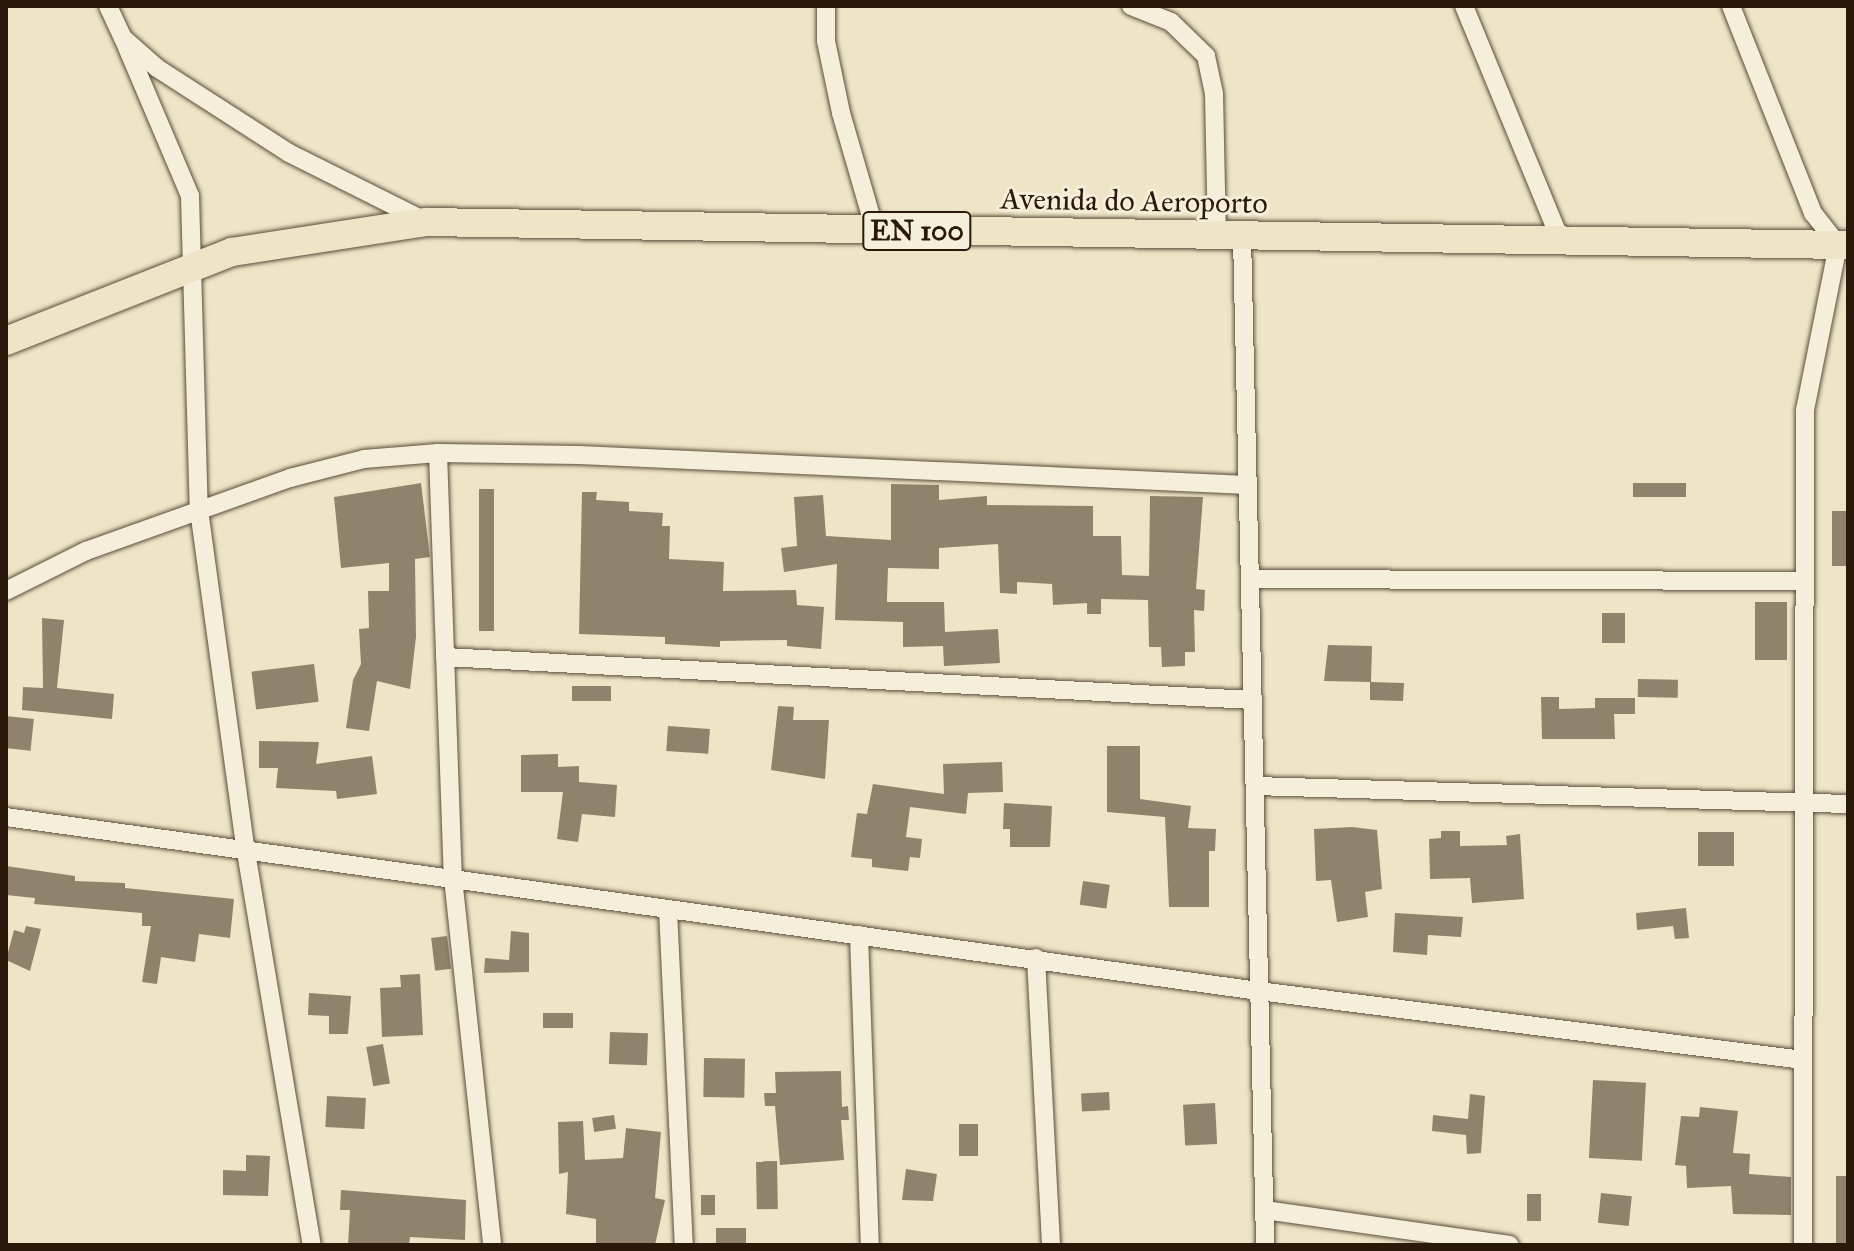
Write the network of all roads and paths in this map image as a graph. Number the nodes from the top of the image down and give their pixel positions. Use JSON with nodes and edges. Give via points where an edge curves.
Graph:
{"nodes":[{"id":1,"x":108,"y":6,"type":"edge"},
{"id":2,"x":826,"y":6,"type":"edge"},
{"id":3,"x":1131,"y":6,"type":"edge"},
{"id":4,"x":1464,"y":6,"type":"edge"},
{"id":5,"x":1731,"y":6,"type":"edge"},
{"id":6,"x":123,"y":38,"type":"junction"},
{"id":7,"x":426,"y":222,"type":"junction"},
{"id":8,"x":875,"y":230,"type":"junction"},
{"id":9,"x":1229,"y":236,"type":"junction"},
{"id":10,"x":1560,"y":239,"type":"junction"},
{"id":11,"x":1843,"y":245,"type":"edge"},
{"id":12,"x":189,"y":266,"type":"junction"},
{"id":13,"x":6,"y":341,"type":"edge"},
{"id":14,"x":438,"y":453,"type":"junction"},
{"id":15,"x":1247,"y":485,"type":"junction"},
{"id":16,"x":199,"y":510,"type":"junction"},
{"id":17,"x":1250,"y":579,"type":"junction"},
{"id":18,"x":1803,"y":581,"type":"junction"},
{"id":19,"x":6,"y":591,"type":"edge"},
{"id":20,"x":445,"y":657,"type":"junction"},
{"id":21,"x":1253,"y":700,"type":"junction"},
{"id":22,"x":1255,"y":786,"type":"junction"},
{"id":23,"x":1803,"y":802,"type":"junction"},
{"id":24,"x":1848,"y":804,"type":"edge"},
{"id":25,"x":6,"y":817,"type":"edge"},
{"id":26,"x":246,"y":852,"type":"junction"},
{"id":27,"x":453,"y":878,"type":"junction"},
{"id":28,"x":668,"y":910,"type":"junction"},
{"id":29,"x":859,"y":935,"type":"junction"},
{"id":30,"x":1036,"y":958,"type":"junction"},
{"id":31,"x":1259,"y":991,"type":"junction"},
{"id":32,"x":1803,"y":1060,"type":"junction"},
{"id":33,"x":1265,"y":1210,"type":"junction"},
{"id":34,"x":312,"y":1245,"type":"edge"},
{"id":35,"x":492,"y":1245,"type":"edge"},
{"id":36,"x":684,"y":1245,"type":"edge"},
{"id":37,"x":870,"y":1245,"type":"edge"},
{"id":38,"x":1051,"y":1245,"type":"edge"},
{"id":39,"x":1265,"y":1245,"type":"edge"},
{"id":40,"x":1510,"y":1245,"type":"edge"},
{"id":41,"x":1803,"y":1245,"type":"edge"}],
"edges":[{"from":1,"to":6,"type":"street"},
{"from":2,"to":8,"type":"street","via":[[826,41],[841,113]]},
{"from":3,"to":9,"type":"street","via":[[1171,22],[1206,56]]},
{"from":4,"to":10,"type":"street"},
{"from":5,"to":11,"type":"street","via":[[1813,213]]},
{"from":6,"to":7,"type":"street","via":[[157,68],[289,153]]},
{"from":6,"to":12,"type":"street","via":[[190,196],[194,229]]},
{"from":7,"to":8,"type":"main road","name":"Avenida do Aeroporto","number":"EN 100"},
{"from":7,"to":12,"type":"main road","name":"Avenida do Aeroporto","number":"EN 100","via":[[277,242]]},
{"from":8,"to":9,"type":"main road","name":"Avenida do Aeroporto","number":"EN 100"},
{"from":9,"to":10,"type":"main road","name":"Avenida do Aeroporto","number":"EN 100","via":[[1445,242]]},
{"from":9,"to":15,"type":"street"},
{"from":10,"to":11,"type":"main road","name":"Avenida do Aeroporto","number":"EN 100"},
{"from":11,"to":18,"type":"street","via":[[1805,410]]},
{"from":12,"to":13,"type":"main road","name":"Avenida do Aeroporto","number":"EN 100"},
{"from":12,"to":16,"type":"street"},
{"from":14,"to":15,"type":"street"},
{"from":14,"to":16,"type":"street","via":[[364,459]]},
{"from":14,"to":20,"type":"street"},
{"from":15,"to":17,"type":"street"},
{"from":16,"to":19,"type":"street","via":[[86,551]]},
{"from":16,"to":26,"type":"street"},
{"from":17,"to":18,"type":"street"},
{"from":17,"to":21,"type":"street"},
{"from":18,"to":23,"type":"street"},
{"from":20,"to":21,"type":"street"},
{"from":20,"to":27,"type":"street"},
{"from":21,"to":22,"type":"street"},
{"from":22,"to":23,"type":"street"},
{"from":22,"to":31,"type":"street"},
{"from":23,"to":24,"type":"street"},
{"from":23,"to":32,"type":"street"},
{"from":25,"to":26,"type":"street"},
{"from":26,"to":27,"type":"street"},
{"from":26,"to":34,"type":"street"},
{"from":27,"to":28,"type":"street"},
{"from":27,"to":35,"type":"street"},
{"from":28,"to":29,"type":"street"},
{"from":28,"to":36,"type":"street"},
{"from":29,"to":30,"type":"street"},
{"from":29,"to":37,"type":"street"},
{"from":30,"to":31,"type":"street"},
{"from":30,"to":38,"type":"street"},
{"from":31,"to":32,"type":"street"},
{"from":31,"to":33,"type":"street"},
{"from":32,"to":41,"type":"street"},
{"from":33,"to":39,"type":"street"},
{"from":33,"to":40,"type":"street"}]}
